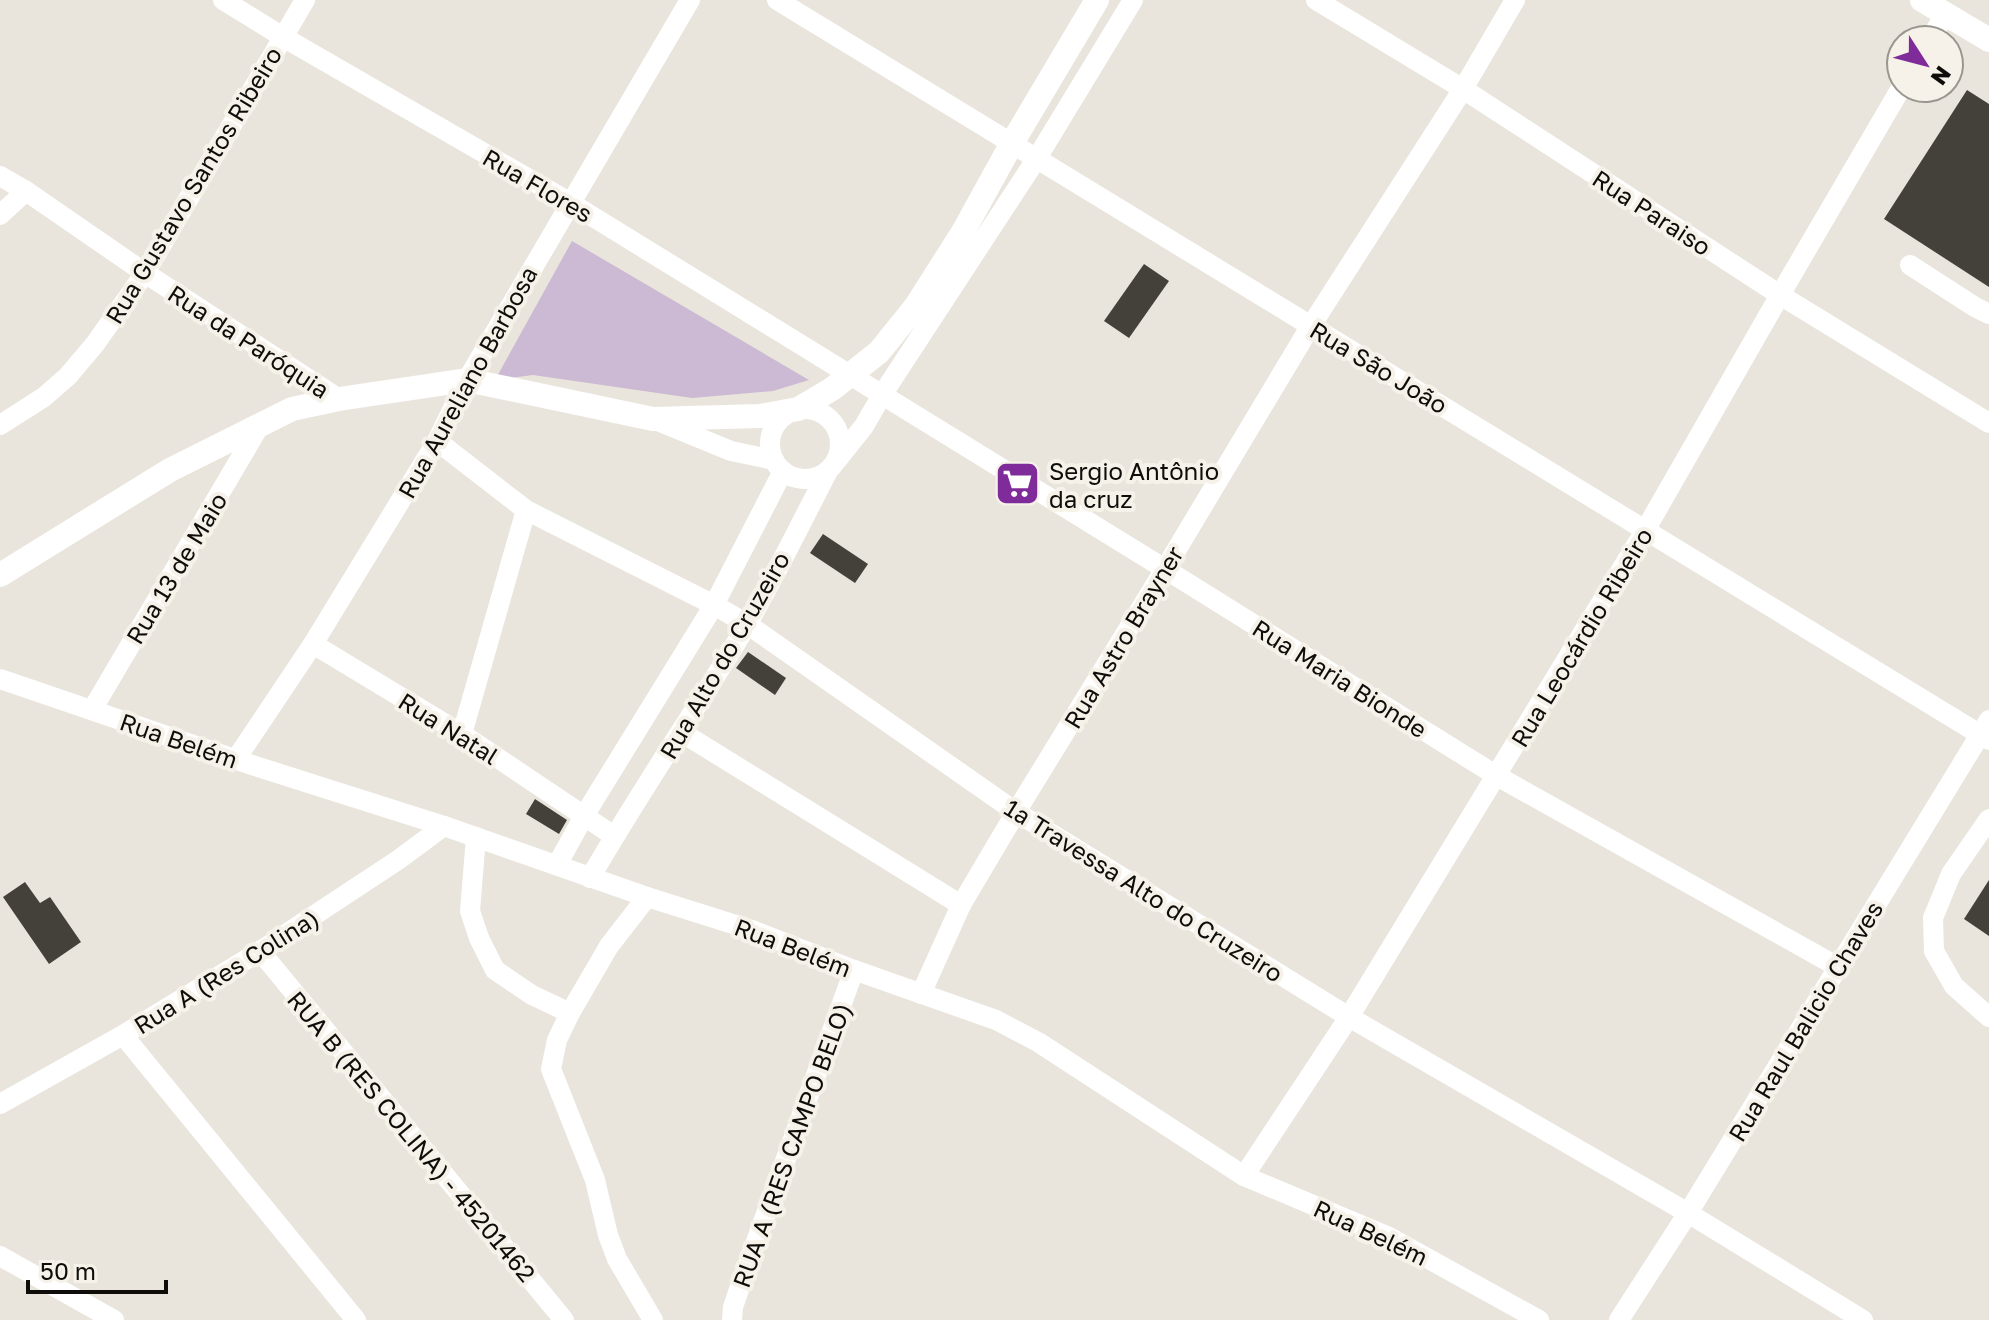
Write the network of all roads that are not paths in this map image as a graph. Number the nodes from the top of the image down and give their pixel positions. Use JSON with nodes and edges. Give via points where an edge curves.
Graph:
{"nodes":[{"id":1,"x":223,"y":0,"type":"edge"},
{"id":2,"x":305,"y":0,"type":"edge"},
{"id":3,"x":690,"y":0,"type":"edge"},
{"id":4,"x":777,"y":0,"type":"edge"},
{"id":5,"x":1097,"y":0,"type":"edge"},
{"id":6,"x":1133,"y":0,"type":"edge"},
{"id":7,"x":1316,"y":0,"type":"edge"},
{"id":8,"x":1515,"y":0,"type":"edge"},
{"id":9,"x":1922,"y":0,"type":"edge"},
{"id":10,"x":1945,"y":14,"type":"junction"},
{"id":11,"x":1939,"y":24,"type":"edge"},
{"id":12,"x":283,"y":37,"type":"junction"},
{"id":13,"x":1989,"y":40,"type":"edge"},
{"id":14,"x":1463,"y":89,"type":"junction"},
{"id":15,"x":1892,"y":104,"type":"edge"},
{"id":16,"x":1012,"y":143,"type":"junction"},
{"id":17,"x":1037,"y":158,"type":"junction"},
{"id":18,"x":0,"y":176,"type":"edge"},
{"id":19,"x":26,"y":191,"type":"junction"},
{"id":20,"x":569,"y":202,"type":"junction"},
{"id":21,"x":0,"y":215,"type":"edge"},
{"id":22,"x":1910,"y":265,"type":"dead end"},
{"id":23,"x":145,"y":273,"type":"junction"},
{"id":24,"x":1780,"y":295,"type":"junction"},
{"id":25,"x":1989,"y":314,"type":"edge"},
{"id":26,"x":1311,"y":326,"type":"junction"},
{"id":27,"x":850,"y":375,"type":"junction"},
{"id":28,"x":467,"y":380,"type":"junction"},
{"id":29,"x":882,"y":395,"type":"junction"},
{"id":30,"x":339,"y":399,"type":"junction"},
{"id":31,"x":798,"y":409,"type":"junction"},
{"id":32,"x":653,"y":419,"type":"junction"},
{"id":33,"x":1989,"y":423,"type":"edge"},
{"id":34,"x":0,"y":425,"type":"edge"},
{"id":35,"x":260,"y":425,"type":"junction"},
{"id":36,"x":437,"y":441,"type":"junction"},
{"id":37,"x":778,"y":465,"type":"junction"},
{"id":38,"x":833,"y":465,"type":"junction"},
{"id":39,"x":526,"y":510,"type":"junction"},
{"id":40,"x":1645,"y":530,"type":"junction"},
{"id":41,"x":1165,"y":569,"type":"junction"},
{"id":42,"x":0,"y":575,"type":"edge"},
{"id":43,"x":714,"y":605,"type":"junction"},
{"id":44,"x":747,"y":624,"type":"junction"},
{"id":45,"x":313,"y":644,"type":"junction"},
{"id":46,"x":0,"y":679,"type":"edge"},
{"id":47,"x":92,"y":710,"type":"junction"},
{"id":48,"x":1986,"y":731,"type":"edge"},
{"id":49,"x":681,"y":732,"type":"junction"},
{"id":50,"x":462,"y":734,"type":"junction"},
{"id":51,"x":236,"y":759,"type":"junction"},
{"id":52,"x":1497,"y":776,"type":"junction"},
{"id":53,"x":1016,"y":812,"type":"junction"},
{"id":54,"x":584,"y":816,"type":"junction"},
{"id":55,"x":1989,"y":819,"type":"edge"},
{"id":56,"x":444,"y":826,"type":"junction"},
{"id":57,"x":614,"y":836,"type":"junction"},
{"id":58,"x":476,"y":837,"type":"junction"},
{"id":59,"x":557,"y":865,"type":"junction"},
{"id":60,"x":590,"y":878,"type":"junction"},
{"id":61,"x":647,"y":897,"type":"junction"},
{"id":62,"x":961,"y":905,"type":"junction"},
{"id":63,"x":260,"y":951,"type":"junction"},
{"id":64,"x":1838,"y":967,"type":"junction"},
{"id":65,"x":854,"y":970,"type":"junction"},
{"id":66,"x":921,"y":994,"type":"junction"},
{"id":67,"x":570,"y":1013,"type":"junction"},
{"id":68,"x":1349,"y":1017,"type":"junction"},
{"id":69,"x":1989,"y":1017,"type":"edge"},
{"id":70,"x":123,"y":1035,"type":"junction"},
{"id":71,"x":0,"y":1104,"type":"edge"},
{"id":72,"x":1244,"y":1176,"type":"junction"},
{"id":73,"x":1688,"y":1213,"type":"junction"},
{"id":74,"x":1,"y":1252,"type":"edge"},
{"id":75,"x":114,"y":1320,"type":"edge"},
{"id":76,"x":356,"y":1320,"type":"edge"},
{"id":77,"x":564,"y":1320,"type":"edge"},
{"id":78,"x":653,"y":1320,"type":"edge"},
{"id":79,"x":732,"y":1320,"type":"edge"},
{"id":80,"x":1539,"y":1320,"type":"edge"},
{"id":81,"x":1619,"y":1320,"type":"edge"},
{"id":82,"x":1863,"y":1320,"type":"edge"}],
"edges":[{"from":1,"to":12,"type":"street","name":"Rua Flores"},
{"from":2,"to":12,"type":"street","name":"Rua Gustavo Santos Ribeiro"},
{"from":3,"to":20,"type":"street","name":"Rua Aureliano Barbosa"},
{"from":4,"to":16,"type":"street","name":"Rua São João"},
{"from":5,"to":16,"type":"main road"},
{"from":6,"to":17,"type":"street","name":"Rua Alto do Cruzeiro"},
{"from":7,"to":14,"type":"street","name":"Rua Paraiso"},
{"from":8,"to":14,"type":"street","name":"Rua Astro Brayner"},
{"from":9,"to":10,"type":"main road"},
{"from":10,"to":11,"type":"street"},
{"from":10,"to":13,"type":"main road"},
{"from":12,"to":20,"type":"street","name":"Rua Flores"},
{"from":12,"to":23,"type":"street","name":"Rua Gustavo Santos Ribeiro"},
{"from":14,"to":24,"type":"street","name":"Rua Paraiso"},
{"from":14,"to":26,"type":"street","name":"Rua Astro Brayner"},
{"from":15,"to":24,"type":"street","name":"Rua Leocárdio Ribeiro"},
{"from":16,"to":17,"type":"street","name":"Rua São João"},
{"from":16,"to":27,"type":"main road","via":[[916,306],[879,352]]},
{"from":17,"to":26,"type":"street","name":"Rua São João"},
{"from":17,"to":29,"type":"street","name":"Rua Alto do Cruzeiro"},
{"from":18,"to":19,"type":"street","name":"Rua da Paróquia"},
{"from":19,"to":21,"type":"street"},
{"from":19,"to":23,"type":"street","name":"Rua da Paróquia"},
{"from":20,"to":27,"type":"street","name":"Rua Flores"},
{"from":20,"to":28,"type":"street","name":"Rua Aureliano Barbosa"},
{"from":22,"to":25,"type":"street"},
{"from":23,"to":30,"type":"street","name":"Rua da Paróquia"},
{"from":23,"to":34,"type":"street","name":"Rua Gustavo Santos Ribeiro","via":[[68,376]]},
{"from":24,"to":33,"type":"street","name":"Rua Paraiso"},
{"from":24,"to":40,"type":"street","name":"Rua Leocárdio Ribeiro"},
{"from":26,"to":40,"type":"street","name":"Rua São João"},
{"from":26,"to":41,"type":"street","name":"Rua Astro Brayner"},
{"from":27,"to":29,"type":"street","name":"Rua Maria Bionde"},
{"from":27,"to":31,"type":"main road"},
{"from":28,"to":30,"type":"main road"},
{"from":28,"to":32,"type":"main road"},
{"from":28,"to":36,"type":"street","name":"Rua Aureliano Barbosa"},
{"from":29,"to":38,"type":"street","name":"Rua Alto do Cruzeiro"},
{"from":29,"to":41,"type":"street","name":"Rua Maria Bionde"},
{"from":30,"to":35,"type":"main road","via":[[292,409]]},
{"from":31,"to":32,"type":"main road","via":[[747,417]]},
{"from":31,"to":37,"type":"street","via":[[780,420],[770,439]]},
{"from":31,"to":38,"type":"street","via":[[823,413],[833,422],[841,447]]},
{"from":32,"to":37,"type":"street"},
{"from":35,"to":42,"type":"main road","via":[[170,470]]},
{"from":35,"to":47,"type":"street","name":"Rua 13 de Maio"},
{"from":36,"to":39,"type":"street","name":"1ª Travessa Alto do Cruzeiro"},
{"from":36,"to":45,"type":"street","name":"Rua Aureliano Barbosa"},
{"from":37,"to":38,"type":"street","via":[[791,477],[811,479]]},
{"from":37,"to":43,"type":"street","name":"Rua Alto do Cruzeiro"},
{"from":38,"to":44,"type":"street","name":"Rua Alto do Cruzeiro"},
{"from":39,"to":43,"type":"street","name":"1ª Travessa Alto do Cruzeiro"},
{"from":39,"to":50,"type":"street"},
{"from":40,"to":48,"type":"street","name":"Rua São João"},
{"from":40,"to":52,"type":"street","name":"Rua Leocárdio Ribeiro"},
{"from":41,"to":52,"type":"street","name":"Rua Maria Bionde"},
{"from":41,"to":53,"type":"street","name":"Rua Astro Brayner"},
{"from":43,"to":44,"type":"street","name":"1ª Travessa Alto do Cruzeiro"},
{"from":43,"to":54,"type":"street","name":"Rua Alto do Cruzeiro"},
{"from":44,"to":49,"type":"street","name":"Rua Alto do Cruzeiro"},
{"from":44,"to":53,"type":"street","name":"1ª Travessa Alto do Cruzeiro"},
{"from":45,"to":50,"type":"street","name":"Rua Natal"},
{"from":45,"to":51,"type":"street","name":"Rua Aureliano Barbosa"},
{"from":46,"to":47,"type":"street","name":"Rua Belém"},
{"from":47,"to":51,"type":"street","name":"Rua Belém"},
{"from":48,"to":64,"type":"street","name":"Rua Raul Balicio Chaves"},
{"from":49,"to":57,"type":"street","name":"Rua Alto do Cruzeiro"},
{"from":49,"to":62,"type":"street"},
{"from":50,"to":54,"type":"street","name":"Rua Natal"},
{"from":51,"to":56,"type":"street","name":"Rua Belém"},
{"from":52,"to":64,"type":"street","name":"Rua Maria Bionde"},
{"from":52,"to":68,"type":"street","name":"Rua Leocárdio Ribeiro"},
{"from":53,"to":62,"type":"street","name":"Rua Astro Brayner"},
{"from":53,"to":68,"type":"street","name":"1ª Travessa Alto do Cruzeiro"},
{"from":54,"to":57,"type":"street"},
{"from":54,"to":59,"type":"street","name":"Rua Alto do Cruzeiro"},
{"from":55,"to":69,"type":"street","via":[[1951,874],[1933,918],[1934,951],[1954,986]]},
{"from":56,"to":58,"type":"street","name":"Rua Belém"},
{"from":56,"to":63,"type":"street","name":"Rua A (Res Colina)"},
{"from":57,"to":60,"type":"street","name":"Rua Alto do Cruzeiro"},
{"from":58,"to":59,"type":"street","name":"Rua Belém"},
{"from":58,"to":67,"type":"street","via":[[470,911],[495,970]]},
{"from":59,"to":60,"type":"street","name":"Rua Belém"},
{"from":60,"to":61,"type":"street","name":"Rua Belém"},
{"from":61,"to":65,"type":"street","name":"Rua Belém"},
{"from":61,"to":67,"type":"street","via":[[609,946]]},
{"from":62,"to":66,"type":"street","name":"Rua Astro Brayner"},
{"from":63,"to":70,"type":"street","name":"Rua A (Res Colina)"},
{"from":63,"to":77,"type":"street","name":"RUA B (RES COLINA) - 45201462"},
{"from":64,"to":73,"type":"street","name":"Rua Raul Balicio Chaves"},
{"from":65,"to":66,"type":"street","name":"Rua Belém"},
{"from":65,"to":79,"type":"street","name":"RUA A (RES CAMPO BELO)"},
{"from":66,"to":72,"type":"street","name":"Rua Belém","via":[[996,1020],[1038,1042]]},
{"from":67,"to":78,"type":"street","via":[[551,1069],[595,1180],[617,1259]]},
{"from":68,"to":72,"type":"street","name":"Rua Leocárdio Ribeiro"},
{"from":68,"to":73,"type":"street","name":"1ª Travessa Alto do Cruzeiro"},
{"from":70,"to":71,"type":"street","name":"Rua A (Res Colina)"},
{"from":70,"to":76,"type":"street"},
{"from":72,"to":80,"type":"street","name":"Rua Belém","via":[[1389,1237]]},
{"from":73,"to":81,"type":"street","name":"Rua Raul Balicio Chaves"},
{"from":73,"to":82,"type":"street","name":"1ª Travessa Alto do Cruzeiro"},
{"from":74,"to":75,"type":"street"}]}
